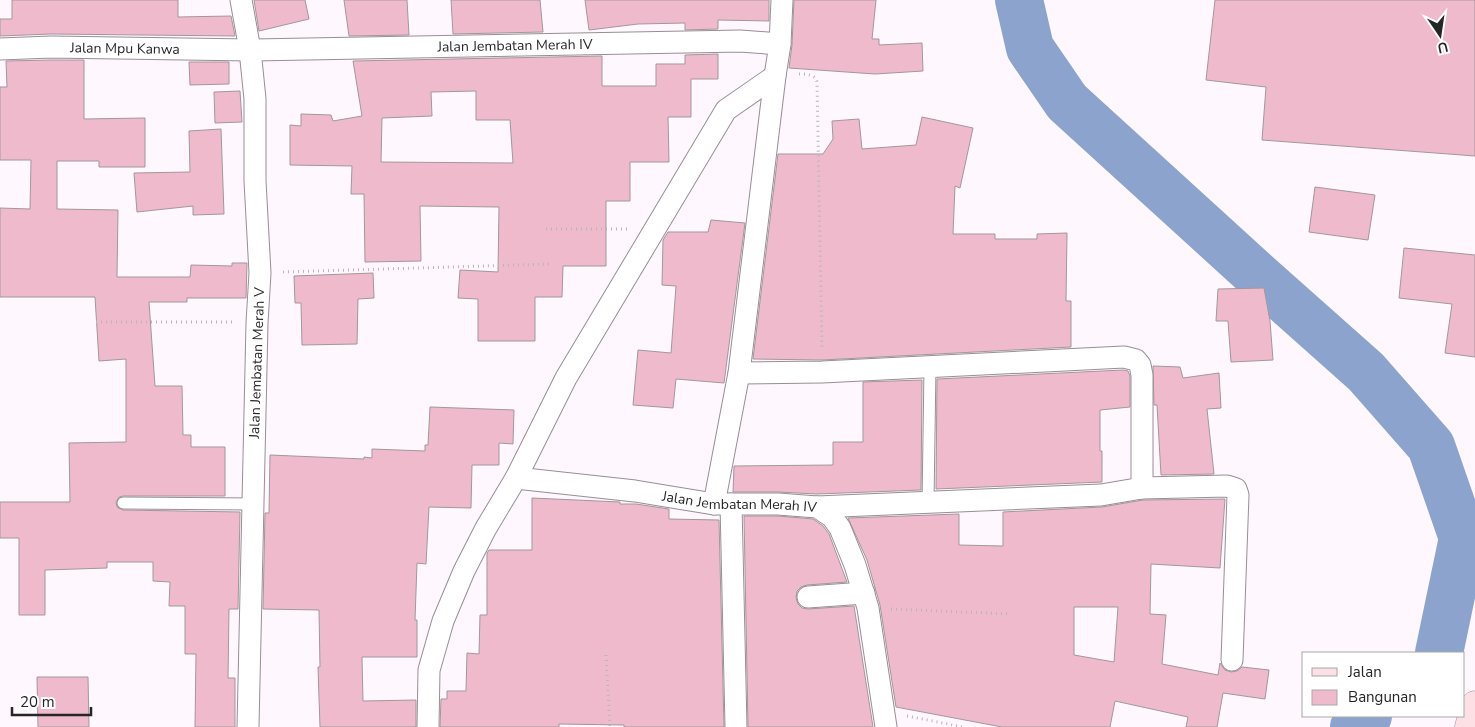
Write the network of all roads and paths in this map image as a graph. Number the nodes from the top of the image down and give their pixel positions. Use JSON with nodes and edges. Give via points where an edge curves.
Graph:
{"nodes":[{"id":1,"x":241,"y":0,"type":"edge"},
{"id":2,"x":782,"y":0,"type":"edge"},
{"id":3,"x":780,"y":44,"type":"junction"},
{"id":4,"x":0,"y":49,"type":"edge"},
{"id":5,"x":250,"y":50,"type":"junction"},
{"id":6,"x":775,"y":76,"type":"junction"},
{"id":7,"x":817,"y":82,"type":"dead end"},
{"id":8,"x":546,"y":229,"type":"dead end"},
{"id":9,"x":655,"y":229,"type":"junction"},
{"id":10,"x":550,"y":264,"type":"dead end"},
{"id":11,"x":260,"y":273,"type":"junction"},
{"id":12,"x":96,"y":322,"type":"dead end"},
{"id":13,"x":257,"y":322,"type":"junction"},
{"id":14,"x":930,"y":367,"type":"junction"},
{"id":15,"x":822,"y":372,"type":"junction"},
{"id":16,"x":739,"y":373,"type":"junction"},
{"id":17,"x":516,"y":478,"type":"junction"},
{"id":18,"x":1142,"y":488,"type":"junction"},
{"id":19,"x":123,"y":502,"type":"dead end"},
{"id":20,"x":928,"y":503,"type":"junction"},
{"id":21,"x":254,"y":504,"type":"junction"},
{"id":22,"x":723,"y":504,"type":"junction"},
{"id":23,"x":817,"y":508,"type":"junction"},
{"id":24,"x":808,"y":597,"type":"dead end"},
{"id":25,"x":866,"y":600,"type":"junction"},
{"id":26,"x":1010,"y":614,"type":"dead end"},
{"id":27,"x":606,"y":655,"type":"dead end"},
{"id":28,"x":1232,"y":660,"type":"dead end"},
{"id":29,"x":1475,"y":706,"type":"edge"},
{"id":30,"x":886,"y":719,"type":"edge"},
{"id":31,"x":248,"y":727,"type":"edge"},
{"id":32,"x":428,"y":727,"type":"edge"},
{"id":33,"x":610,"y":727,"type":"edge"},
{"id":34,"x":736,"y":727,"type":"edge"},
{"id":35,"x":963,"y":727,"type":"edge"},
{"id":36,"x":1469,"y":727,"type":"edge"}],
"edges":[{"from":1,"to":5,"type":"street","name":"Jalan Jembatan Merah V"},
{"from":2,"to":3,"type":"street"},
{"from":3,"to":5,"type":"street","name":"Jalan Jembatan Merah IV","via":[[730,42]]},
{"from":3,"to":6,"type":"street"},
{"from":4,"to":5,"type":"street","name":"Jalan Mpu Kanwa"},
{"from":5,"to":11,"type":"street","name":"Jalan Jembatan Merah V","via":[[255,99]]},
{"from":6,"to":9,"type":"street","via":[[726,110]]},
{"from":6,"to":16,"type":"street"},
{"from":7,"to":15,"type":"path"},
{"from":8,"to":9,"type":"path"},
{"from":9,"to":17,"type":"street","via":[[566,378]]},
{"from":10,"to":11,"type":"path"},
{"from":11,"to":13,"type":"street","name":"Jalan Jembatan Merah V"},
{"from":12,"to":13,"type":"path"},
{"from":13,"to":21,"type":"street","name":"Jalan Jembatan Merah V"},
{"from":14,"to":15,"type":"street"},
{"from":14,"to":18,"type":"street","via":[[1124,357],[1136,360],[1142,375]]},
{"from":14,"to":20,"type":"lane"},
{"from":15,"to":16,"type":"street"},
{"from":16,"to":22,"type":"street"},
{"from":17,"to":22,"type":"street","name":"Jalan Jembatan Merah IV"},
{"from":17,"to":32,"type":"street","via":[[486,528],[442,621],[429,670]]},
{"from":18,"to":20,"type":"street","via":[[1101,495]]},
{"from":18,"to":28,"type":"street","via":[[1227,486],[1236,489]]},
{"from":19,"to":21,"type":"lane"},
{"from":20,"to":23,"type":"street"},
{"from":21,"to":31,"type":"street","name":"Jalan Jembatan Merah V"},
{"from":22,"to":23,"type":"street","name":"Jalan Jembatan Merah IV"},
{"from":22,"to":34,"type":"street"},
{"from":23,"to":25,"type":"street","name":"Jalan Jembatan Merah IV","via":[[832,516],[840,528]]},
{"from":24,"to":25,"type":"street"},
{"from":25,"to":26,"type":"path"},
{"from":25,"to":30,"type":"street","name":"Jalan Jembatan Merah IV"},
{"from":27,"to":33,"type":"path"},
{"from":29,"to":36,"type":"main road"},
{"from":30,"to":35,"type":"path"}]}
